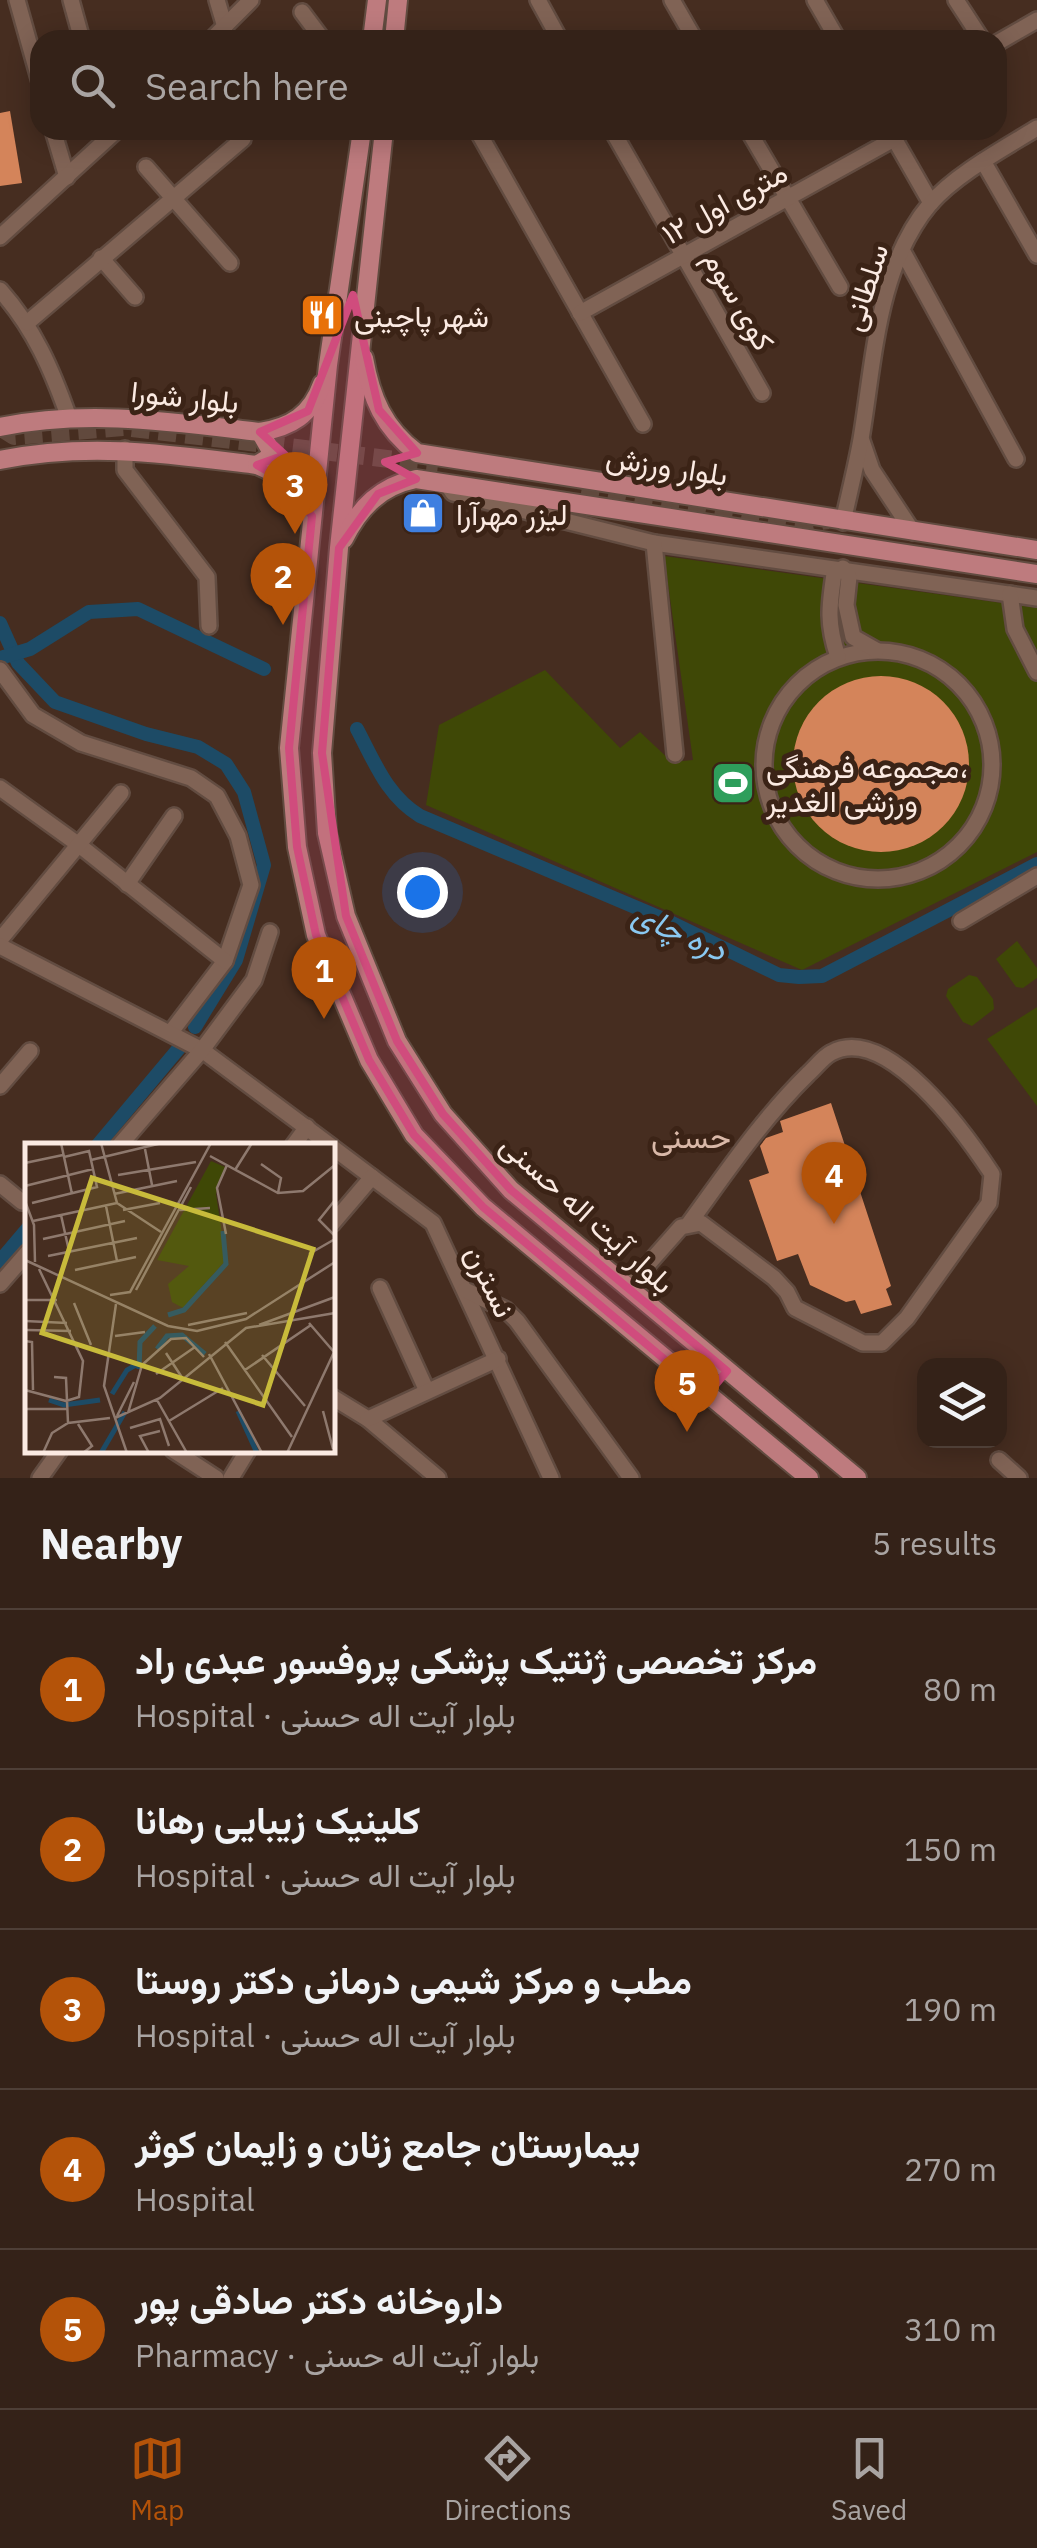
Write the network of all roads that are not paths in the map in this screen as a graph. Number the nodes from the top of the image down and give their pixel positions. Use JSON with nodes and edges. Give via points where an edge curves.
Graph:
{"nodes":[{"id":1,"x":17,"y":0,"type":"edge"},
{"id":2,"x":71,"y":0,"type":"edge"},
{"id":3,"x":217,"y":0,"type":"edge"},
{"id":4,"x":251,"y":0,"type":"edge"},
{"id":5,"x":377,"y":0,"type":"edge"},
{"id":6,"x":398,"y":0,"type":"edge"},
{"id":7,"x":672,"y":0,"type":"edge"},
{"id":8,"x":815,"y":0,"type":"edge"},
{"id":9,"x":956,"y":0,"type":"edge"},
{"id":10,"x":545,"y":2,"type":"edge"},
{"id":11,"x":302,"y":12,"type":"dead end"},
{"id":12,"x":1037,"y":20,"type":"edge"},
{"id":13,"x":226,"y":27,"type":"junction"},
{"id":14,"x":79,"y":30,"type":"edge"},
{"id":15,"x":223,"y":30,"type":"edge"},
{"id":16,"x":316,"y":30,"type":"edge"},
{"id":17,"x":373,"y":30,"type":"edge"},
{"id":18,"x":395,"y":30,"type":"edge"},
{"id":19,"x":556,"y":30,"type":"edge"},
{"id":20,"x":689,"y":30,"type":"edge"},
{"id":21,"x":832,"y":30,"type":"edge"},
{"id":22,"x":976,"y":30,"type":"edge"},
{"id":23,"x":1007,"y":37,"type":"edge"},
{"id":24,"x":30,"y":46,"type":"edge"},
{"id":25,"x":1037,"y":128,"type":"edge"},
{"id":26,"x":57,"y":140,"type":"edge"},
{"id":27,"x":103,"y":140,"type":"edge"},
{"id":28,"x":241,"y":140,"type":"edge"},
{"id":29,"x":361,"y":140,"type":"edge"},
{"id":30,"x":383,"y":140,"type":"edge"},
{"id":31,"x":483,"y":140,"type":"edge"},
{"id":32,"x":618,"y":140,"type":"edge"},
{"id":33,"x":754,"y":140,"type":"edge"},
{"id":34,"x":881,"y":140,"type":"edge"},
{"id":35,"x":894,"y":140,"type":"edge"},
{"id":36,"x":982,"y":161,"type":"junction"},
{"id":37,"x":146,"y":168,"type":"dead end"},
{"id":38,"x":66,"y":177,"type":"junction"},
{"id":39,"x":171,"y":198,"type":"junction"},
{"id":40,"x":788,"y":198,"type":"junction"},
{"id":41,"x":931,"y":203,"type":"junction"},
{"id":42,"x":0,"y":237,"type":"edge"},
{"id":43,"x":902,"y":250,"type":"junction"},
{"id":44,"x":1037,"y":255,"type":"edge"},
{"id":45,"x":684,"y":256,"type":"junction"},
{"id":46,"x":101,"y":258,"type":"junction"},
{"id":47,"x":230,"y":263,"type":"dead end"},
{"id":48,"x":840,"y":287,"type":"dead end"},
{"id":49,"x":0,"y":290,"type":"edge"},
{"id":50,"x":135,"y":297,"type":"dead end"},
{"id":51,"x":580,"y":313,"type":"junction"},
{"id":52,"x":27,"y":323,"type":"junction"},
{"id":53,"x":361,"y":340,"type":"junction"},
{"id":54,"x":328,"y":365,"type":"junction"},
{"id":55,"x":762,"y":393,"type":"dead end"},
{"id":56,"x":69,"y":418,"type":"junction"},
{"id":57,"x":643,"y":424,"type":"dead end"},
{"id":58,"x":322,"y":426,"type":"junction"},
{"id":59,"x":0,"y":427,"type":"edge"},
{"id":60,"x":352,"y":430,"type":"junction"},
{"id":61,"x":260,"y":432,"type":"junction"},
{"id":62,"x":861,"y":439,"type":"junction"},
{"id":63,"x":125,"y":449,"type":"junction"},
{"id":64,"x":418,"y":453,"type":"junction"},
{"id":65,"x":1016,"y":458,"type":"dead end"},
{"id":66,"x":0,"y":460,"type":"edge"},
{"id":67,"x":257,"y":465,"type":"junction"},
{"id":68,"x":416,"y":478,"type":"junction"},
{"id":69,"x":446,"y":483,"type":"junction"},
{"id":70,"x":316,"y":484,"type":"junction"},
{"id":71,"x":346,"y":486,"type":"junction"},
{"id":72,"x":312,"y":516,"type":"junction"},
{"id":73,"x":843,"y":522,"type":"junction"},
{"id":74,"x":913,"y":532,"type":"junction"},
{"id":75,"x":654,"y":543,"type":"junction"},
{"id":76,"x":841,"y":546,"type":"junction"},
{"id":77,"x":339,"y":548,"type":"junction"},
{"id":78,"x":1037,"y":550,"type":"edge"},
{"id":79,"x":844,"y":568,"type":"junction"},
{"id":80,"x":1037,"y":574,"type":"edge"},
{"id":81,"x":1010,"y":594,"type":"junction"},
{"id":82,"x":1037,"y":598,"type":"edge"},
{"id":83,"x":209,"y":626,"type":"dead end"},
{"id":84,"x":876,"y":650,"type":"junction"},
{"id":85,"x":838,"y":657,"type":"junction"},
{"id":86,"x":0,"y":670,"type":"edge"},
{"id":87,"x":1037,"y":672,"type":"edge"},
{"id":88,"x":675,"y":754,"type":"dead end"},
{"id":89,"x":0,"y":788,"type":"edge"},
{"id":90,"x":121,"y":793,"type":"dead end"},
{"id":91,"x":174,"y":816,"type":"dead end"},
{"id":92,"x":79,"y":845,"type":"junction"},
{"id":93,"x":1037,"y":876,"type":"edge"},
{"id":94,"x":127,"y":884,"type":"junction"},
{"id":95,"x":961,"y":921,"type":"dead end"},
{"id":96,"x":270,"y":932,"type":"dead end"},
{"id":97,"x":0,"y":943,"type":"edge"},
{"id":98,"x":224,"y":960,"type":"junction"},
{"id":99,"x":171,"y":1032,"type":"junction"},
{"id":100,"x":202,"y":1050,"type":"junction"},
{"id":101,"x":30,"y":1051,"type":"dead end"},
{"id":102,"x":0,"y":1086,"type":"edge"},
{"id":103,"x":307,"y":1127,"type":"junction"},
{"id":104,"x":123,"y":1143,"type":"edge"},
{"id":105,"x":295,"y":1143,"type":"edge"},
{"id":106,"x":328,"y":1143,"type":"edge"},
{"id":107,"x":335,"y":1148,"type":"edge"},
{"id":108,"x":372,"y":1177,"type":"junction"},
{"id":109,"x":0,"y":1184,"type":"edge"},
{"id":110,"x":22,"y":1202,"type":"dead end"},
{"id":111,"x":335,"y":1220,"type":"edge"},
{"id":112,"x":688,"y":1224,"type":"junction"},
{"id":113,"x":25,"y":1255,"type":"edge"},
{"id":114,"x":0,"y":1284,"type":"edge"},
{"id":115,"x":628,"y":1287,"type":"junction"},
{"id":116,"x":380,"y":1288,"type":"dead end"},
{"id":117,"x":465,"y":1290,"type":"junction"},
{"id":118,"x":498,"y":1358,"type":"junction"},
{"id":119,"x":727,"y":1371,"type":"junction"},
{"id":120,"x":426,"y":1389,"type":"junction"},
{"id":121,"x":707,"y":1395,"type":"junction"},
{"id":122,"x":335,"y":1399,"type":"edge"},
{"id":123,"x":368,"y":1419,"type":"junction"},
{"id":124,"x":58,"y":1453,"type":"edge"},
{"id":125,"x":178,"y":1453,"type":"edge"},
{"id":126,"x":246,"y":1453,"type":"edge"},
{"id":127,"x":999,"y":1460,"type":"dead end"},
{"id":128,"x":419,"y":1471,"type":"edge"},
{"id":129,"x":40,"y":1478,"type":"edge"},
{"id":130,"x":216,"y":1478,"type":"edge"},
{"id":131,"x":230,"y":1478,"type":"edge"},
{"id":132,"x":438,"y":1478,"type":"edge"},
{"id":133,"x":552,"y":1478,"type":"edge"},
{"id":134,"x":632,"y":1478,"type":"edge"},
{"id":135,"x":809,"y":1478,"type":"edge"},
{"id":136,"x":857,"y":1478,"type":"edge"},
{"id":137,"x":1019,"y":1478,"type":"edge"}],
"edges":[{"from":1,"to":24,"type":"street"},
{"from":2,"to":14,"type":"street"},
{"from":3,"to":13,"type":"street"},
{"from":4,"to":13,"type":"street"},
{"from":5,"to":17,"type":"main road"},
{"from":6,"to":18,"type":"main road"},
{"from":7,"to":20,"type":"street"},
{"from":8,"to":21,"type":"street"},
{"from":9,"to":22,"type":"street"},
{"from":10,"to":19,"type":"street"},
{"from":11,"to":16,"type":"street"},
{"from":12,"to":23,"type":"street"},
{"from":13,"to":15,"type":"street"},
{"from":25,"to":36,"type":"street","name":"سلطانی"},
{"from":26,"to":38,"type":"street"},
{"from":27,"to":38,"type":"street"},
{"from":28,"to":39,"type":"street"},
{"from":29,"to":54,"type":"main road"},
{"from":30,"to":53,"type":"main road","name":"بلوار آیت اله حسنی"},
{"from":31,"to":51,"type":"street"},
{"from":32,"to":45,"type":"street","name":"کوی سوم"},
{"from":33,"to":40,"type":"street"},
{"from":34,"to":40,"type":"street","name":"۱۲ متری اول"},
{"from":35,"to":41,"type":"street"},
{"from":36,"to":41,"type":"street","name":"سلطانی"},
{"from":36,"to":44,"type":"street"},
{"from":37,"to":39,"type":"street"},
{"from":38,"to":42,"type":"street"},
{"from":39,"to":46,"type":"street"},
{"from":39,"to":47,"type":"street"},
{"from":40,"to":45,"type":"street","name":"۱۲ متری اول"},
{"from":40,"to":48,"type":"street"},
{"from":41,"to":43,"type":"street","name":"سلطانی"},
{"from":43,"to":62,"type":"street","name":"سلطانی","via":[[874,342]]},
{"from":43,"to":65,"type":"street"},
{"from":45,"to":51,"type":"street","name":"۱۲ متری اول"},
{"from":45,"to":55,"type":"street","name":"کوی سوم"},
{"from":46,"to":50,"type":"street"},
{"from":46,"to":52,"type":"street"},
{"from":49,"to":52,"type":"street"},
{"from":51,"to":57,"type":"street"},
{"from":52,"to":56,"type":"street"},
{"from":53,"to":60,"type":"main road","name":"بلوار آیت اله حسنی"},
{"from":53,"to":64,"type":"main road","via":[[379,410]]},
{"from":54,"to":58,"type":"main road","name":"بلوار آیت اله حسنی"},
{"from":54,"to":61,"type":"main road","name":"بلوار شورا","via":[[308,411]]},
{"from":56,"to":59,"type":"main road","name":"بلوار شورا"},
{"from":56,"to":61,"type":"main road","name":"بلوار شورا"},
{"from":58,"to":60,"type":"main road"},
{"from":58,"to":70,"type":"main road","name":"بلوار آیت اله حسنی"},
{"from":60,"to":71,"type":"main road","name":"بلوار آیت اله حسنی"},
{"from":61,"to":67,"type":"main road","via":[[271,451]]},
{"from":62,"to":73,"type":"street","name":"سلطانی"},
{"from":62,"to":74,"type":"street","via":[[872,470]]},
{"from":63,"to":66,"type":"main road","name":"بلوار شورا"},
{"from":63,"to":67,"type":"main road","name":"بلوار شورا"},
{"from":63,"to":83,"type":"street","via":[[125,470],[207,577]]},
{"from":64,"to":68,"type":"main road","via":[[404,464]]},
{"from":64,"to":73,"type":"main road","name":"بلوار ورزش"},
{"from":67,"to":72,"type":"main road","name":"بلوار شورا","via":[[288,483]]},
{"from":68,"to":69,"type":"main road","name":"بلوار ورزش"},
{"from":68,"to":77,"type":"main road","via":[[378,494]]},
{"from":69,"to":75,"type":"street","via":[[453,493]]},
{"from":69,"to":76,"type":"main road","name":"بلوار ورزش"},
{"from":70,"to":71,"type":"main road"},
{"from":70,"to":72,"type":"main road","name":"بلوار آیت اله حسنی"},
{"from":71,"to":77,"type":"main road","name":"بلوار آیت اله حسنی"},
{"from":72,"to":121,"type":"main road","name":"بلوار آیت اله حسنی","via":[[289,748],[297,847],[316,934],[369,1060],[414,1134],[483,1207]]},
{"from":73,"to":74,"type":"main road","name":"بلوار ورزش"},
{"from":74,"to":78,"type":"main road","name":"بلوار ورزش"},
{"from":75,"to":79,"type":"street"},
{"from":75,"to":88,"type":"street"},
{"from":76,"to":79,"type":"street"},
{"from":76,"to":80,"type":"main road","name":"بلوار ورزش"},
{"from":77,"to":115,"type":"main road","name":"بلوار آیت اله حسنی","via":[[322,753],[327,833],[359,951],[397,1041],[443,1114],[511,1190]]},
{"from":79,"to":81,"type":"street"},
{"from":79,"to":84,"type":"street","via":[[853,637]]},
{"from":79,"to":85,"type":"street","via":[[834,574],[828,628]]},
{"from":81,"to":82,"type":"street"},
{"from":81,"to":87,"type":"street","via":[[1015,629]]},
{"from":84,"to":85,"type":"street"},
{"from":84,"to":85,"type":"street","via":[[914,656],[947,674],[973,701],[989,736],[992,774],[983,812],[962,844],[932,867],[896,879],[858,879],[823,866],[794,843],[773,812],[764,776],[766,738],[781,703],[806,675]]},
{"from":86,"to":98,"type":"street","via":[[33,715],[81,743],[191,778],[217,796],[252,885]]},
{"from":89,"to":92,"type":"street"},
{"from":90,"to":92,"type":"street"},
{"from":91,"to":94,"type":"street"},
{"from":92,"to":94,"type":"street"},
{"from":92,"to":97,"type":"street"},
{"from":93,"to":95,"type":"street"},
{"from":94,"to":98,"type":"street"},
{"from":96,"to":100,"type":"street","via":[[254,980]]},
{"from":97,"to":99,"type":"street","name":"نسترن"},
{"from":98,"to":99,"type":"street"},
{"from":99,"to":100,"type":"street","name":"نسترن"},
{"from":100,"to":103,"type":"street","name":"نسترن"},
{"from":100,"to":104,"type":"street"},
{"from":101,"to":102,"type":"street"},
{"from":103,"to":105,"type":"street"},
{"from":103,"to":106,"type":"street","name":"نسترن"},
{"from":107,"to":108,"type":"street","name":"نسترن"},
{"from":108,"to":111,"type":"street"},
{"from":108,"to":117,"type":"street","name":"نسترن","via":[[433,1223]]},
{"from":109,"to":110,"type":"street"},
{"from":112,"to":112,"type":"street","via":[[701,1224],[774,1278],[796,1308],[863,1343],[882,1344],[988,1203],[992,1174],[934,1096],[894,1063],[858,1048],[831,1052],[777,1105]]},
{"from":112,"to":115,"type":"street"},
{"from":113,"to":114,"type":"street"},
{"from":115,"to":119,"type":"main road","name":"بلوار آیت اله حسنی"},
{"from":116,"to":120,"type":"street"},
{"from":117,"to":118,"type":"street","name":"نسترن"},
{"from":117,"to":134,"type":"street","via":[[517,1321]]},
{"from":118,"to":120,"type":"street"},
{"from":118,"to":133,"type":"street","name":"نسترن"},
{"from":119,"to":121,"type":"main road"},
{"from":119,"to":136,"type":"main road","name":"بلوار آیت اله حسنی"},
{"from":120,"to":123,"type":"street"},
{"from":121,"to":135,"type":"main road","name":"بلوار آیت اله حسنی"},
{"from":122,"to":123,"type":"street"},
{"from":123,"to":128,"type":"street"},
{"from":124,"to":129,"type":"street"},
{"from":125,"to":130,"type":"street"},
{"from":126,"to":131,"type":"street"},
{"from":127,"to":137,"type":"street"},
{"from":128,"to":132,"type":"street"}]}
